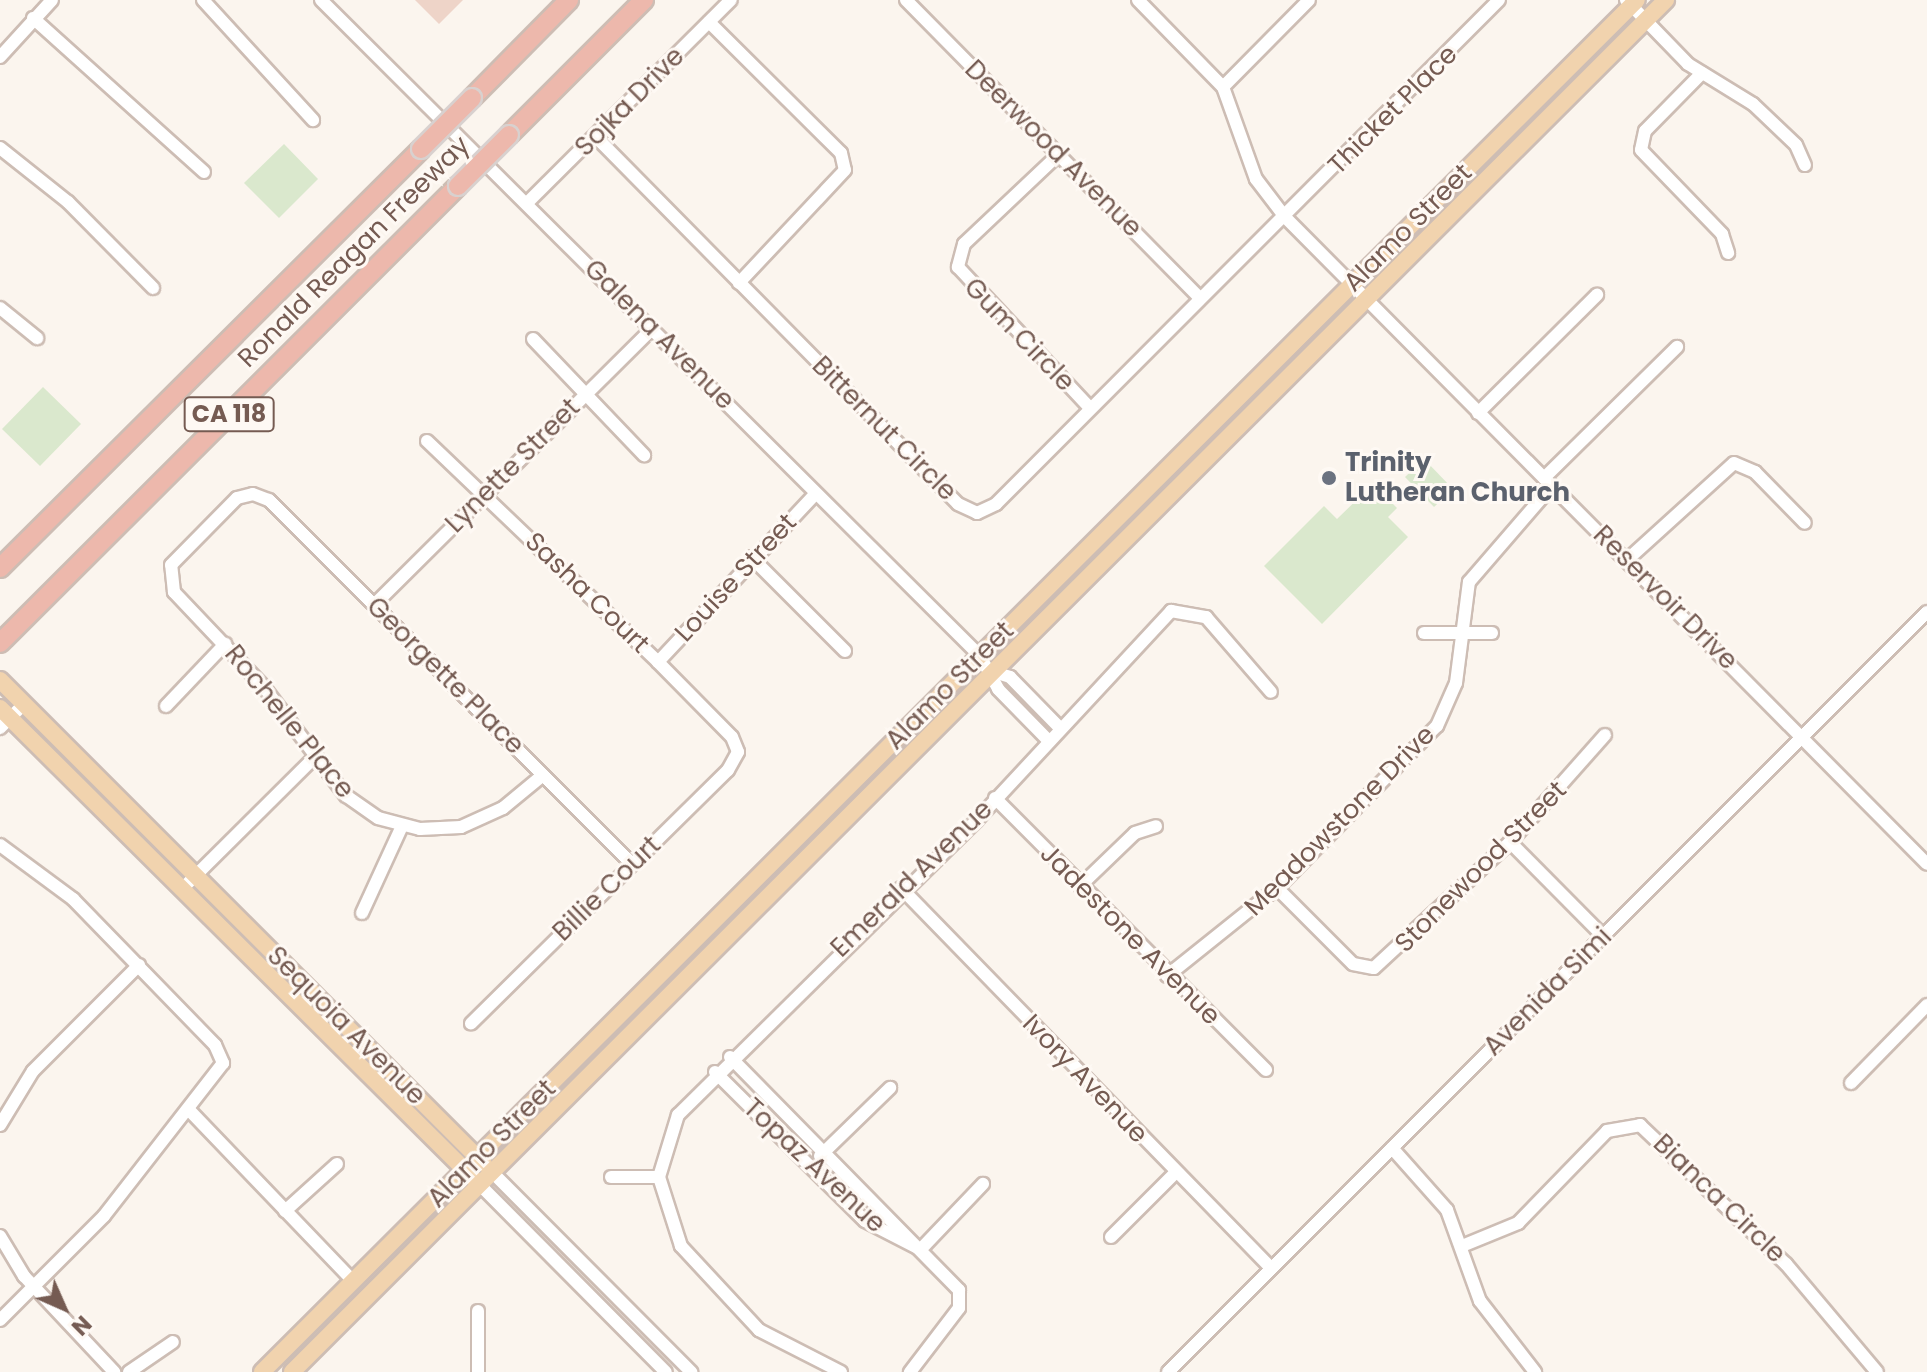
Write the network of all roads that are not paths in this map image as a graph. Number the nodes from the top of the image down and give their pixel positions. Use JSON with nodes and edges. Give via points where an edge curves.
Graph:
{"nodes":[{"id":1,"x":52,"y":0,"type":"edge"},
{"id":2,"x":203,"y":0,"type":"edge"},
{"id":3,"x":321,"y":0,"type":"edge"},
{"id":4,"x":569,"y":0,"type":"edge"},
{"id":5,"x":644,"y":0,"type":"edge"},
{"id":6,"x":731,"y":0,"type":"edge"},
{"id":7,"x":906,"y":0,"type":"edge"},
{"id":8,"x":1138,"y":0,"type":"edge"},
{"id":9,"x":1309,"y":0,"type":"edge"},
{"id":10,"x":1499,"y":0,"type":"edge"},
{"id":11,"x":1666,"y":0,"type":"edge"},
{"id":12,"x":1631,"y":2,"type":"edge"},
{"id":13,"x":33,"y":18,"type":"junction"},
{"id":14,"x":1645,"y":21,"type":"junction"},
{"id":15,"x":709,"y":22,"type":"junction"},
{"id":16,"x":0,"y":57,"type":"edge"},
{"id":17,"x":1702,"y":73,"type":"junction"},
{"id":18,"x":1223,"y":87,"type":"junction"},
{"id":19,"x":313,"y":120,"type":"dead end"},
{"id":20,"x":596,"y":137,"type":"junction"},
{"id":21,"x":0,"y":148,"type":"edge"},
{"id":22,"x":1057,"y":156,"type":"junction"},
{"id":23,"x":1805,"y":165,"type":"dead end"},
{"id":24,"x":204,"y":172,"type":"dead end"},
{"id":25,"x":528,"y":202,"type":"junction"},
{"id":26,"x":1285,"y":217,"type":"junction"},
{"id":27,"x":1728,"y":253,"type":"dead end"},
{"id":28,"x":739,"y":283,"type":"junction"},
{"id":29,"x":1351,"y":284,"type":"junction"},
{"id":30,"x":153,"y":288,"type":"dead end"},
{"id":31,"x":1597,"y":295,"type":"dead end"},
{"id":32,"x":1200,"y":298,"type":"junction"},
{"id":33,"x":1366,"y":299,"type":"junction"},
{"id":34,"x":0,"y":308,"type":"edge"},
{"id":35,"x":653,"y":328,"type":"junction"},
{"id":36,"x":37,"y":338,"type":"dead end"},
{"id":37,"x":533,"y":339,"type":"dead end"},
{"id":38,"x":1677,"y":347,"type":"dead end"},
{"id":39,"x":586,"y":393,"type":"junction"},
{"id":40,"x":1090,"y":408,"type":"junction"},
{"id":41,"x":1478,"y":413,"type":"junction"},
{"id":42,"x":427,"y":441,"type":"dead end"},
{"id":43,"x":644,"y":455,"type":"dead end"},
{"id":44,"x":1548,"y":482,"type":"junction"},
{"id":45,"x":484,"y":492,"type":"junction"},
{"id":46,"x":253,"y":494,"type":"joint"},
{"id":47,"x":815,"y":494,"type":"junction"},
{"id":48,"x":1805,"y":523,"type":"dead end"},
{"id":49,"x":751,"y":557,"type":"junction"},
{"id":50,"x":1627,"y":560,"type":"junction"},
{"id":51,"x":0,"y":568,"type":"edge"},
{"id":52,"x":374,"y":605,"type":"junction"},
{"id":53,"x":1927,"y":612,"type":"edge"},
{"id":54,"x":1458,"y":632,"type":"junction"},
{"id":55,"x":1424,"y":633,"type":"dead end"},
{"id":56,"x":1492,"y":633,"type":"dead end"},
{"id":57,"x":0,"y":643,"type":"edge"},
{"id":58,"x":225,"y":644,"type":"junction"},
{"id":59,"x":845,"y":651,"type":"dead end"},
{"id":60,"x":980,"y":656,"type":"junction"},
{"id":61,"x":658,"y":662,"type":"junction"},
{"id":62,"x":994,"y":672,"type":"junction"},
{"id":63,"x":0,"y":680,"type":"edge"},
{"id":64,"x":1271,"y":692,"type":"dead end"},
{"id":65,"x":24,"y":704,"type":"junction"},
{"id":66,"x":166,"y":706,"type":"dead end"},
{"id":67,"x":3,"y":718,"type":"edge"},
{"id":68,"x":1060,"y":728,"type":"junction"},
{"id":69,"x":1605,"y":735,"type":"dead end"},
{"id":70,"x":1803,"y":736,"type":"junction"},
{"id":71,"x":1048,"y":740,"type":"junction"},
{"id":72,"x":738,"y":752,"type":"joint"},
{"id":73,"x":313,"y":759,"type":"junction"},
{"id":74,"x":543,"y":775,"type":"junction"},
{"id":75,"x":995,"y":798,"type":"junction"},
{"id":76,"x":402,"y":826,"type":"junction"},
{"id":77,"x":1156,"y":826,"type":"dead end"},
{"id":78,"x":1510,"y":842,"type":"junction"},
{"id":79,"x":0,"y":845,"type":"edge"},
{"id":80,"x":632,"y":864,"type":"junction"},
{"id":81,"x":1927,"y":864,"type":"edge"},
{"id":82,"x":189,"y":882,"type":"junction"},
{"id":83,"x":1080,"y":886,"type":"junction"},
{"id":84,"x":901,"y":888,"type":"junction"},
{"id":85,"x":1277,"y":888,"type":"junction"},
{"id":86,"x":362,"y":913,"type":"dead end"},
{"id":87,"x":1603,"y":936,"type":"junction"},
{"id":88,"x":139,"y":965,"type":"junction"},
{"id":89,"x":1167,"y":976,"type":"junction"},
{"id":90,"x":1927,"y":1005,"type":"edge"},
{"id":91,"x":471,"y":1023,"type":"dead end"},
{"id":92,"x":730,"y":1057,"type":"junction"},
{"id":93,"x":1266,"y":1070,"type":"dead end"},
{"id":94,"x":715,"y":1072,"type":"junction"},
{"id":95,"x":1851,"y":1083,"type":"dead end"},
{"id":96,"x":890,"y":1088,"type":"dead end"},
{"id":97,"x":191,"y":1112,"type":"junction"},
{"id":98,"x":0,"y":1125,"type":"edge"},
{"id":99,"x":1392,"y":1148,"type":"junction"},
{"id":100,"x":824,"y":1153,"type":"junction"},
{"id":101,"x":479,"y":1158,"type":"junction"},
{"id":102,"x":337,"y":1164,"type":"dead end"},
{"id":103,"x":809,"y":1166,"type":"junction"},
{"id":104,"x":466,"y":1171,"type":"junction"},
{"id":105,"x":491,"y":1171,"type":"junction"},
{"id":106,"x":1175,"y":1173,"type":"junction"},
{"id":107,"x":611,"y":1177,"type":"dead end"},
{"id":108,"x":659,"y":1177,"type":"junction"},
{"id":109,"x":479,"y":1184,"type":"junction"},
{"id":110,"x":983,"y":1184,"type":"dead end"},
{"id":111,"x":285,"y":1211,"type":"junction"},
{"id":112,"x":0,"y":1236,"type":"edge"},
{"id":113,"x":1111,"y":1237,"type":"dead end"},
{"id":114,"x":1462,"y":1246,"type":"junction"},
{"id":115,"x":921,"y":1249,"type":"junction"},
{"id":116,"x":1271,"y":1268,"type":"junction"},
{"id":117,"x":353,"y":1281,"type":"junction"},
{"id":118,"x":35,"y":1287,"type":"junction"},
{"id":119,"x":478,"y":1311,"type":"dead end"},
{"id":120,"x":0,"y":1320,"type":"edge"},
{"id":121,"x":173,"y":1342,"type":"dead end"},
{"id":122,"x":1178,"y":1362,"type":"junction"},
{"id":123,"x":114,"y":1372,"type":"edge"},
{"id":124,"x":129,"y":1372,"type":"edge"},
{"id":125,"x":262,"y":1372,"type":"edge"},
{"id":126,"x":292,"y":1372,"type":"edge"},
{"id":127,"x":478,"y":1372,"type":"edge"},
{"id":128,"x":666,"y":1372,"type":"edge"},
{"id":129,"x":691,"y":1372,"type":"edge"},
{"id":130,"x":841,"y":1372,"type":"edge"},
{"id":131,"x":910,"y":1372,"type":"edge"},
{"id":132,"x":1168,"y":1372,"type":"edge"},
{"id":133,"x":1189,"y":1372,"type":"edge"},
{"id":134,"x":1535,"y":1372,"type":"edge"},
{"id":135,"x":1877,"y":1372,"type":"edge"}],
"edges":[{"from":1,"to":13,"type":"street"},
{"from":2,"to":19,"type":"street"},
{"from":3,"to":25,"type":"street","name":"Galena Avenue"},
{"from":4,"to":51,"type":"highway","name":"Ronald Reagan Freeway","number":"CA 118","bridge":true},
{"from":5,"to":57,"type":"highway","name":"Ronald Reagan Freeway","number":"CA 118","bridge":true},
{"from":6,"to":15,"type":"street","name":"Sojka Drive"},
{"from":7,"to":22,"type":"street","name":"Deerwood Avenue"},
{"from":8,"to":18,"type":"street","name":"Reservoir Drive"},
{"from":9,"to":18,"type":"street"},
{"from":10,"to":26,"type":"street","name":"Thicket Place"},
{"from":11,"to":14,"type":"main road","name":"Alamo Street"},
{"from":12,"to":14,"type":"street"},
{"from":12,"to":29,"type":"main road","name":"Alamo Street"},
{"from":13,"to":16,"type":"street"},
{"from":13,"to":24,"type":"street"},
{"from":14,"to":17,"type":"street"},
{"from":14,"to":33,"type":"main road","name":"Alamo Street"},
{"from":15,"to":20,"type":"street","name":"Sojka Drive"},
{"from":15,"to":28,"type":"street","via":[[841,153],[845,170]]},
{"from":17,"to":23,"type":"street","via":[[1753,104],[1796,145]]},
{"from":17,"to":27,"type":"street","via":[[1642,140],[1643,157],[1722,234]]},
{"from":18,"to":26,"type":"street","name":"Reservoir Drive","via":[[1256,179]]},
{"from":20,"to":25,"type":"street","name":"Sojka Drive"},
{"from":20,"to":28,"type":"street","name":"Bitternut Circle"},
{"from":21,"to":30,"type":"street","via":[[68,202]]},
{"from":22,"to":32,"type":"street","name":"Deerwood Avenue"},
{"from":22,"to":40,"type":"street","name":"Gum Circle","via":[[964,244],[958,267]]},
{"from":25,"to":35,"type":"street","name":"Galena Avenue"},
{"from":26,"to":29,"type":"street","name":"Reservoir Drive"},
{"from":26,"to":32,"type":"street","name":"Bitternut Circle"},
{"from":28,"to":40,"type":"street","name":"Bitternut Circle","via":[[966,510],[996,504]]},
{"from":29,"to":33,"type":"street","name":"Reservoir Drive"},
{"from":29,"to":60,"type":"main road","name":"Alamo Street"},
{"from":31,"to":41,"type":"street"},
{"from":32,"to":40,"type":"street","name":"Bitternut Circle"},
{"from":33,"to":41,"type":"street","name":"Reservoir Drive"},
{"from":33,"to":62,"type":"main road","name":"Alamo Street"},
{"from":34,"to":36,"type":"street"},
{"from":35,"to":39,"type":"street","name":"Lynette Street"},
{"from":35,"to":47,"type":"street","name":"Galena Avenue"},
{"from":37,"to":39,"type":"street"},
{"from":38,"to":44,"type":"street","name":"Meadowstone Drive"},
{"from":39,"to":43,"type":"street"},
{"from":39,"to":45,"type":"street","name":"Lynette Street"},
{"from":41,"to":44,"type":"street","name":"Reservoir Drive"},
{"from":42,"to":45,"type":"street","name":"Sasha Court"},
{"from":44,"to":50,"type":"street","name":"Reservoir Drive"},
{"from":44,"to":54,"type":"street","name":"Meadowstone Drive","via":[[1478,565]]},
{"from":45,"to":52,"type":"street","name":"Lynette Street"},
{"from":45,"to":61,"type":"street","name":"Sasha Court"},
{"from":46,"to":52,"type":"street","name":"Georgette Place"},
{"from":46,"to":58,"type":"street","name":"Rochelle Place","via":[[237,498],[167,574],[174,592]]},
{"from":47,"to":49,"type":"street","name":"Louise Street"},
{"from":47,"to":60,"type":"street","name":"Galena Avenue"},
{"from":48,"to":50,"type":"street","via":[[1755,472],[1734,463]]},
{"from":49,"to":59,"type":"street"},
{"from":49,"to":61,"type":"street","name":"Louise Street"},
{"from":50,"to":70,"type":"street","name":"Reservoir Drive"},
{"from":52,"to":74,"type":"street","name":"Georgette Place"},
{"from":53,"to":70,"type":"street","name":"Avenida Simi"},
{"from":54,"to":55,"type":"street"},
{"from":54,"to":56,"type":"street"},
{"from":54,"to":85,"type":"street","name":"Meadowstone Drive","via":[[1456,683],[1437,726]]},
{"from":58,"to":66,"type":"street"},
{"from":58,"to":73,"type":"street","name":"Rochelle Place"},
{"from":60,"to":62,"type":"street","name":"Galena Avenue"},
{"from":60,"to":101,"type":"main road","name":"Alamo Street"},
{"from":61,"to":72,"type":"street","name":"Sasha Court","via":[[732,737]]},
{"from":62,"to":68,"type":"street","name":"Galena Avenue","via":[[1010,677]]},
{"from":62,"to":71,"type":"street","name":"Galena Avenue","via":[[998,689]]},
{"from":62,"to":105,"type":"main road","name":"Alamo Street"},
{"from":63,"to":65,"type":"main road","name":"Sequoia Avenue"},
{"from":64,"to":68,"type":"street","name":"Emerald Avenue","via":[[1195,610],[1164,616]]},
{"from":65,"to":67,"type":"street"},
{"from":65,"to":82,"type":"main road","name":"Sequoia Avenue"},
{"from":67,"to":82,"type":"main road","name":"Sequoia Avenue"},
{"from":68,"to":71,"type":"street","name":"Emerald Avenue"},
{"from":69,"to":78,"type":"street","name":"Stonewood Street"},
{"from":70,"to":81,"type":"street","name":"Reservoir Drive"},
{"from":70,"to":87,"type":"street","name":"Avenida Simi"},
{"from":71,"to":75,"type":"street","name":"Emerald Avenue"},
{"from":72,"to":80,"type":"street","name":"Billie Court"},
{"from":73,"to":76,"type":"street","name":"Rochelle Place","via":[[359,806]]},
{"from":73,"to":82,"type":"street"},
{"from":74,"to":76,"type":"street","name":"Rochelle Place","via":[[477,821],[439,830]]},
{"from":74,"to":80,"type":"street","name":"Georgette Place"},
{"from":75,"to":83,"type":"street","name":"Jadestone Avenue"},
{"from":75,"to":84,"type":"street","name":"Emerald Avenue"},
{"from":76,"to":86,"type":"street"},
{"from":77,"to":83,"type":"street","via":[[1135,833]]},
{"from":78,"to":85,"type":"street","name":"Stonewood Street","via":[[1374,968],[1353,964]]},
{"from":78,"to":87,"type":"street"},
{"from":79,"to":88,"type":"street","via":[[73,899]]},
{"from":80,"to":91,"type":"street","name":"Billie Court"},
{"from":82,"to":101,"type":"main road","name":"Sequoia Avenue"},
{"from":82,"to":104,"type":"main road","name":"Sequoia Avenue"},
{"from":83,"to":89,"type":"street","name":"Jadestone Avenue"},
{"from":84,"to":92,"type":"street","name":"Emerald Avenue"},
{"from":84,"to":106,"type":"street","name":"Ivory Avenue"},
{"from":85,"to":89,"type":"street","name":"Meadowstone Drive"},
{"from":87,"to":99,"type":"street","name":"Avenida Simi"},
{"from":88,"to":97,"type":"street","via":[[221,1053],[221,1073]]},
{"from":88,"to":98,"type":"street","via":[[33,1071]]},
{"from":89,"to":93,"type":"street","name":"Jadestone Avenue"},
{"from":90,"to":95,"type":"street"},
{"from":92,"to":94,"type":"street","name":"Emerald Avenue"},
{"from":92,"to":100,"type":"street","name":"Topaz Avenue"},
{"from":94,"to":103,"type":"street","name":"Topaz Avenue"},
{"from":94,"to":108,"type":"street","name":"Emerald Avenue","via":[[678,1115]]},
{"from":96,"to":100,"type":"street"},
{"from":97,"to":111,"type":"street"},
{"from":97,"to":118,"type":"street"},
{"from":99,"to":114,"type":"street","via":[[1438,1196]]},
{"from":99,"to":116,"type":"street","name":"Avenida Simi"},
{"from":100,"to":103,"type":"street"},
{"from":100,"to":115,"type":"street","name":"Topaz Avenue"},
{"from":101,"to":104,"type":"main road","name":"Alamo Street"},
{"from":101,"to":105,"type":"main road","name":"Sequoia Avenue"},
{"from":102,"to":111,"type":"street"},
{"from":103,"to":115,"type":"street","name":"Topaz Avenue","via":[[880,1233]]},
{"from":104,"to":109,"type":"main road","name":"Sequoia Avenue"},
{"from":104,"to":117,"type":"main road","name":"Alamo Street"},
{"from":105,"to":109,"type":"main road","name":"Alamo Street"},
{"from":105,"to":129,"type":"street","name":"Sequoia Avenue"},
{"from":106,"to":113,"type":"street"},
{"from":106,"to":116,"type":"street","name":"Ivory Avenue"},
{"from":107,"to":108,"type":"street"},
{"from":108,"to":130,"type":"street","via":[[666,1214],[692,1259],[759,1330]]},
{"from":109,"to":126,"type":"main road","name":"Alamo Street"},
{"from":109,"to":128,"type":"street","name":"Sequoia Avenue"},
{"from":110,"to":115,"type":"street"},
{"from":111,"to":117,"type":"street"},
{"from":112,"to":118,"type":"street"},
{"from":114,"to":134,"type":"street","via":[[1486,1312]]},
{"from":114,"to":135,"type":"street","name":"Bianca Circle","via":[[1518,1223],[1607,1131],[1640,1125],[1786,1264]]},
{"from":115,"to":131,"type":"street","name":"Topaz Avenue","via":[[961,1299]]},
{"from":116,"to":122,"type":"street","name":"Avenida Simi"},
{"from":117,"to":125,"type":"main road","name":"Alamo Street"},
{"from":118,"to":120,"type":"street"},
{"from":118,"to":123,"type":"street"},
{"from":119,"to":127,"type":"street"},
{"from":121,"to":124,"type":"street"},
{"from":122,"to":132,"type":"street","name":"Avenida Simi"},
{"from":122,"to":133,"type":"street"}]}
